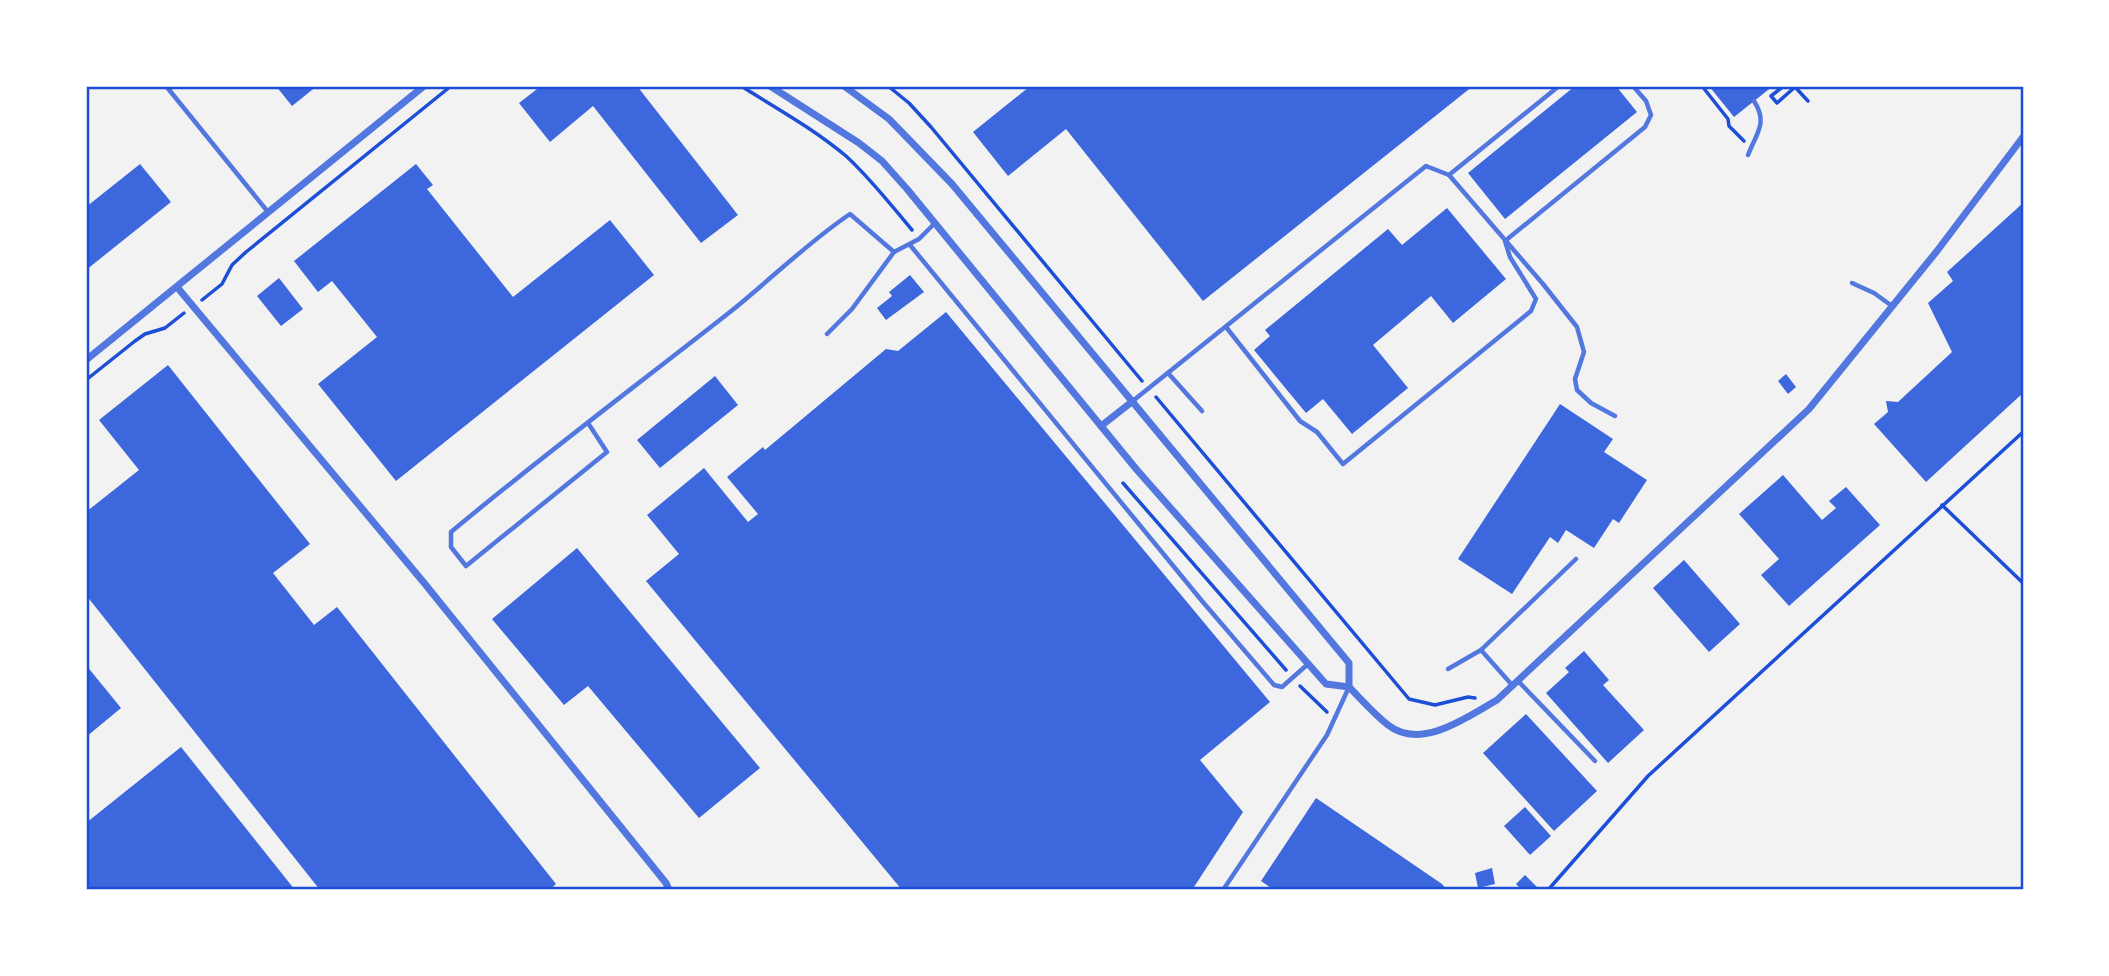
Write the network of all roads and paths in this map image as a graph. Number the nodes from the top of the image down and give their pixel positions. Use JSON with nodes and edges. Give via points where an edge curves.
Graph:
{"nodes":[{"id":1,"x":166,"y":86,"type":"edge"},
{"id":2,"x":424,"y":86,"type":"edge"},
{"id":3,"x":451,"y":86,"type":"edge"},
{"id":4,"x":770,"y":86,"type":"edge"},
{"id":5,"x":844,"y":86,"type":"edge"},
{"id":6,"x":888,"y":86,"type":"edge"},
{"id":7,"x":1559,"y":86,"type":"edge"},
{"id":8,"x":1633,"y":86,"type":"edge"},
{"id":9,"x":1702,"y":86,"type":"edge"},
{"id":10,"x":1784,"y":86,"type":"edge"},
{"id":11,"x":1794,"y":86,"type":"edge"},
{"id":12,"x":1754,"y":101,"type":"dead end"},
{"id":13,"x":1808,"y":101,"type":"dead end"},
{"id":14,"x":2023,"y":137,"type":"edge"},
{"id":15,"x":1751,"y":147,"type":"junction"},
{"id":16,"x":1748,"y":155,"type":"dead end"},
{"id":17,"x":1449,"y":174,"type":"junction"},
{"id":18,"x":268,"y":212,"type":"junction"},
{"id":19,"x":935,"y":223,"type":"junction"},
{"id":20,"x":1505,"y":241,"type":"junction"},
{"id":21,"x":909,"y":245,"type":"junction"},
{"id":22,"x":894,"y":252,"type":"junction"},
{"id":23,"x":1852,"y":283,"type":"dead end"},
{"id":24,"x":177,"y":287,"type":"junction"},
{"id":25,"x":194,"y":306,"type":"junction"},
{"id":26,"x":1892,"y":306,"type":"junction"},
{"id":27,"x":1226,"y":327,"type":"junction"},
{"id":28,"x":827,"y":334,"type":"dead end"},
{"id":29,"x":86,"y":360,"type":"edge"},
{"id":30,"x":1168,"y":373,"type":"junction"},
{"id":31,"x":86,"y":380,"type":"edge"},
{"id":32,"x":1149,"y":388,"type":"junction"},
{"id":33,"x":1133,"y":401,"type":"junction"},
{"id":34,"x":1202,"y":411,"type":"dead end"},
{"id":35,"x":1615,"y":416,"type":"dead end"},
{"id":36,"x":588,"y":424,"type":"junction"},
{"id":37,"x":1101,"y":426,"type":"junction"},
{"id":38,"x":2023,"y":432,"type":"edge"},
{"id":39,"x":1941,"y":505,"type":"junction"},
{"id":40,"x":1576,"y":559,"type":"dead end"},
{"id":41,"x":2023,"y":583,"type":"edge"},
{"id":42,"x":1481,"y":650,"type":"junction"},
{"id":43,"x":1308,"y":664,"type":"junction"},
{"id":44,"x":1448,"y":669,"type":"dead end"},
{"id":45,"x":1515,"y":682,"type":"junction"},
{"id":46,"x":1349,"y":687,"type":"junction"},
{"id":47,"x":1497,"y":700,"type":"junction"},
{"id":48,"x":1595,"y":761,"type":"dead end"},
{"id":49,"x":667,"y":886,"type":"edge"},
{"id":50,"x":1223,"y":890,"type":"edge"},
{"id":51,"x":1548,"y":890,"type":"edge"}],
"edges":[{"from":1,"to":18,"type":"lane"},
{"from":2,"to":18,"type":"street"},
{"from":3,"to":25,"type":"path","via":[[246,252],[222,284]]},
{"from":4,"to":19,"type":"street","via":[[866,148]]},
{"from":5,"to":33,"type":"street","via":[[889,119],[952,184]]},
{"from":6,"to":32,"type":"path","via":[[931,127]]},
{"from":7,"to":17,"type":"lane"},
{"from":8,"to":20,"type":"lane","via":[[1651,115],[1645,127]]},
{"from":9,"to":15,"type":"path","via":[[1729,126]]},
{"from":10,"to":11,"type":"path","via":[[1771,96],[1777,103]]},
{"from":11,"to":13,"type":"path"},
{"from":12,"to":15,"type":"lane","via":[[1762,123]]},
{"from":14,"to":26,"type":"street"},
{"from":15,"to":16,"type":"lane"},
{"from":17,"to":20,"type":"lane"},
{"from":17,"to":27,"type":"lane","via":[[1426,166]]},
{"from":18,"to":24,"type":"street"},
{"from":19,"to":21,"type":"lane"},
{"from":19,"to":37,"type":"street"},
{"from":20,"to":27,"type":"lane","via":[[1536,299],[1531,311],[1343,464],[1317,432],[1300,421]]},
{"from":20,"to":35,"type":"lane","via":[[1577,327],[1584,352],[1575,379],[1577,390]]},
{"from":21,"to":22,"type":"lane"},
{"from":21,"to":43,"type":"lane","via":[[1274,685],[1282,687]]},
{"from":22,"to":28,"type":"lane","via":[[852,309]]},
{"from":22,"to":36,"type":"lane","via":[[850,214]]},
{"from":23,"to":26,"type":"lane"},
{"from":24,"to":25,"type":"street"},
{"from":24,"to":29,"type":"street"},
{"from":25,"to":31,"type":"path","via":[[165,328],[145,334]]},
{"from":25,"to":49,"type":"street"},
{"from":26,"to":45,"type":"street","via":[[1809,409]]},
{"from":27,"to":30,"type":"lane"},
{"from":30,"to":32,"type":"lane"},
{"from":30,"to":34,"type":"lane"},
{"from":32,"to":33,"type":"lane"},
{"from":32,"to":47,"type":"path","via":[[1409,699],[1435,705],[1468,697]]},
{"from":33,"to":37,"type":"street"},
{"from":33,"to":46,"type":"street","via":[[1349,663]]},
{"from":36,"to":36,"type":"lane","via":[[451,533],[451,547],[466,566],[607,452]]},
{"from":37,"to":43,"type":"street"},
{"from":38,"to":39,"type":"path"},
{"from":39,"to":41,"type":"path"},
{"from":39,"to":51,"type":"path","via":[[1648,776]]},
{"from":40,"to":42,"type":"lane"},
{"from":42,"to":44,"type":"lane"},
{"from":42,"to":45,"type":"lane"},
{"from":43,"to":46,"type":"street","via":[[1326,684]]},
{"from":45,"to":47,"type":"street"},
{"from":45,"to":48,"type":"lane"},
{"from":46,"to":47,"type":"street","via":[[1390,727],[1421,736],[1459,722]]},
{"from":46,"to":50,"type":"lane","via":[[1327,735]]}]}
